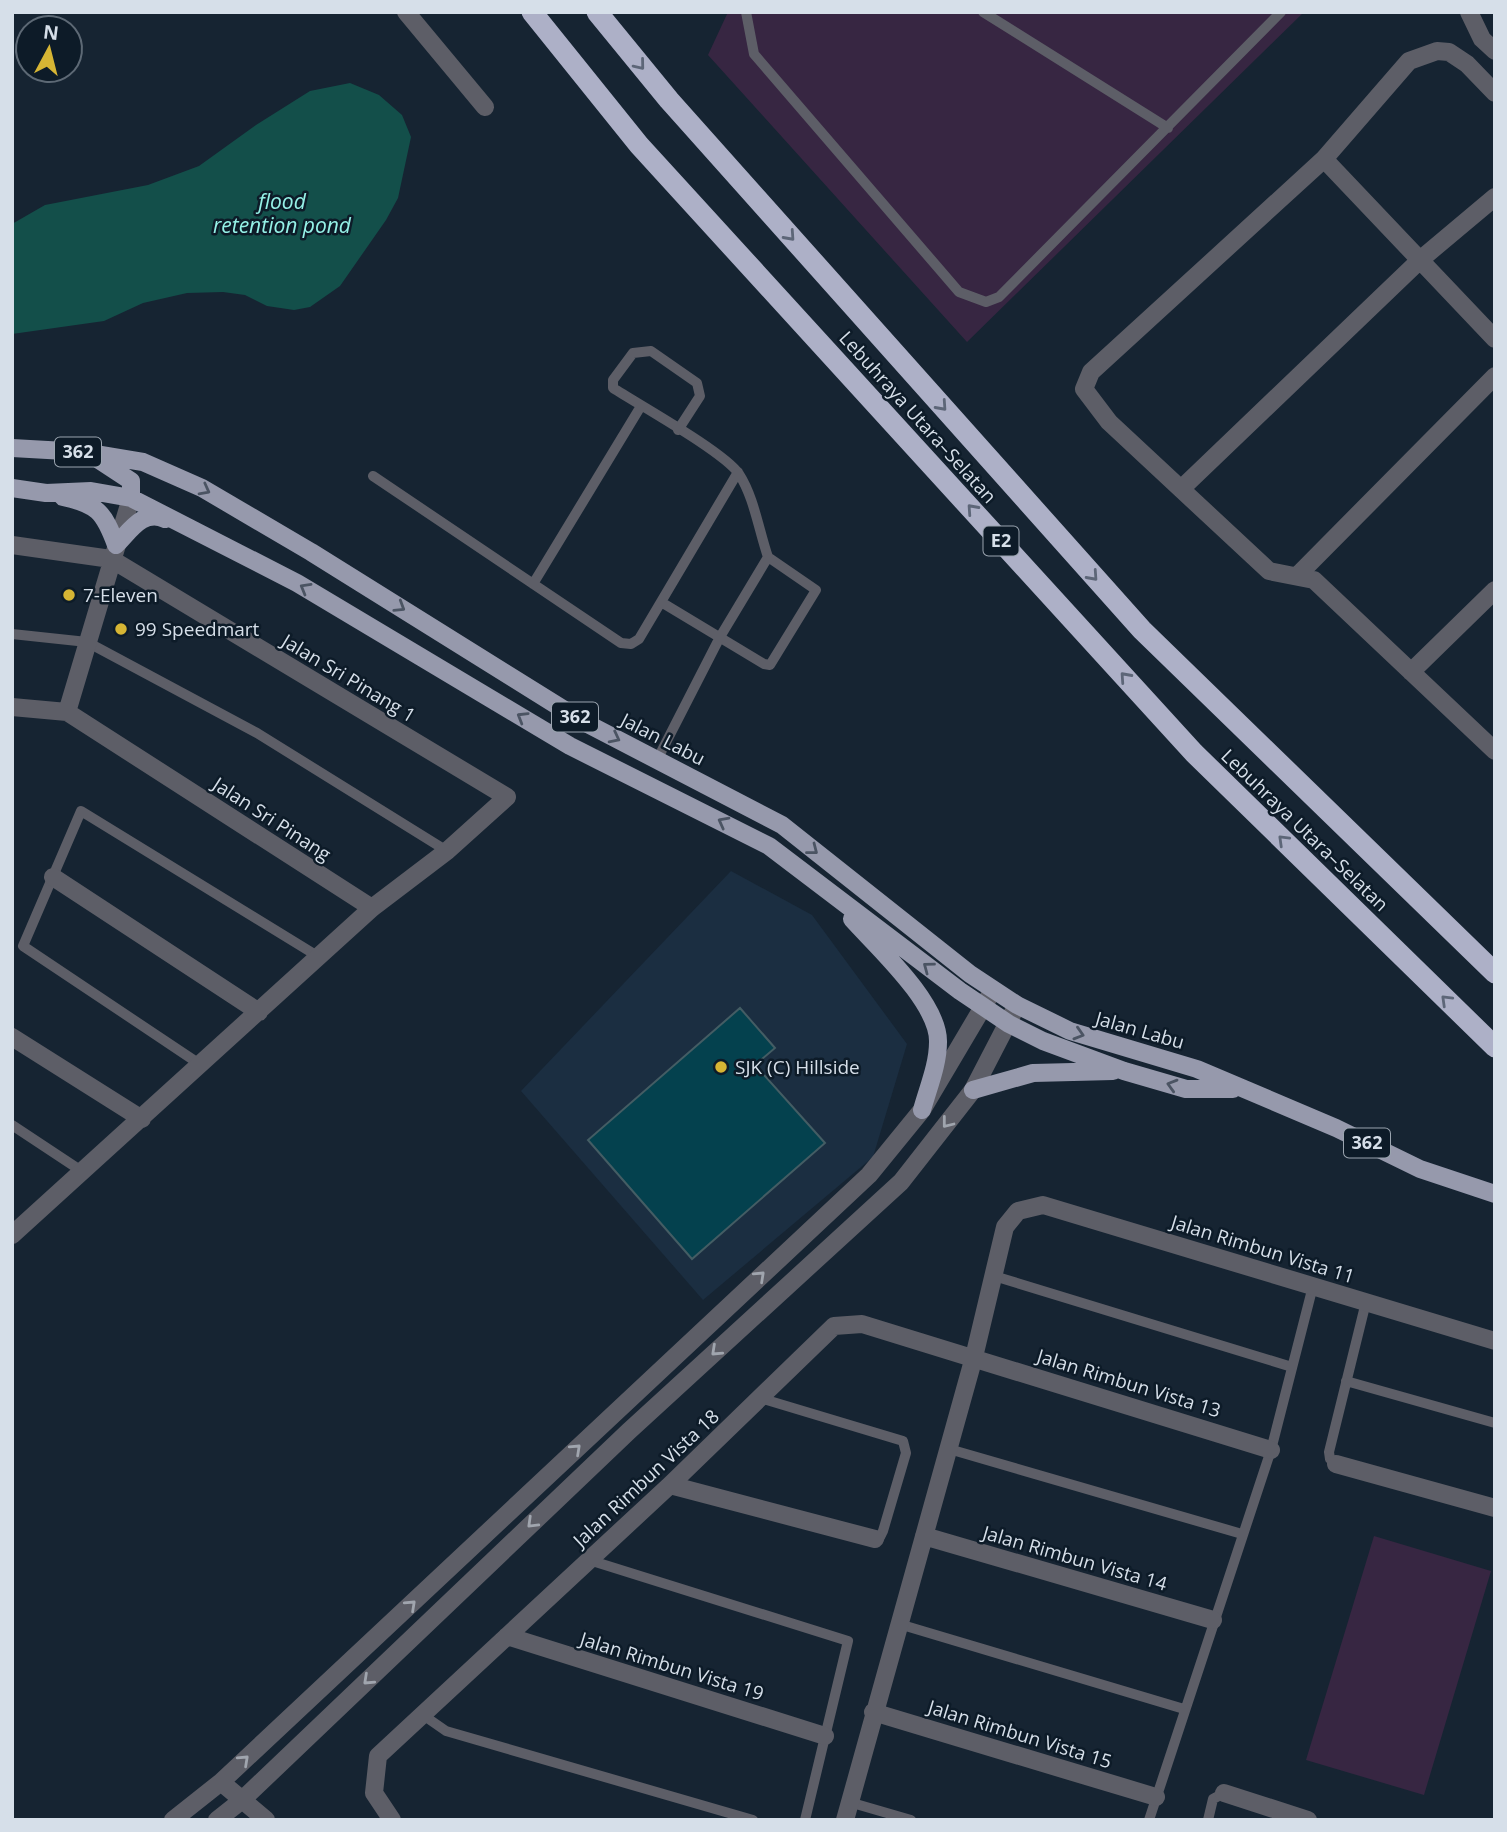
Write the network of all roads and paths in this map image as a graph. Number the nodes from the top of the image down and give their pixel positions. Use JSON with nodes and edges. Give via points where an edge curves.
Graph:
{"nodes":[{"id":1,"x":406,"y":12,"type":"edge"},
{"id":2,"x":532,"y":12,"type":"edge"},
{"id":3,"x":597,"y":12,"type":"edge"},
{"id":4,"x":746,"y":12,"type":"edge"},
{"id":5,"x":983,"y":12,"type":"edge"},
{"id":6,"x":1281,"y":12,"type":"edge"},
{"id":7,"x":1469,"y":12,"type":"edge"},
{"id":8,"x":1495,"y":51,"type":"edge"},
{"id":9,"x":1495,"y":93,"type":"edge"},
{"id":10,"x":485,"y":107,"type":"dead end"},
{"id":11,"x":1168,"y":128,"type":"junction"},
{"id":12,"x":1325,"y":159,"type":"junction"},
{"id":13,"x":1495,"y":197,"type":"edge"},
{"id":14,"x":1420,"y":260,"type":"junction"},
{"id":15,"x":1495,"y":339,"type":"edge"},
{"id":16,"x":1495,"y":376,"type":"edge"},
{"id":17,"x":641,"y":406,"type":"junction"},
{"id":18,"x":678,"y":430,"type":"junction"},
{"id":19,"x":12,"y":448,"type":"edge"},
{"id":20,"x":83,"y":452,"type":"junction"},
{"id":21,"x":738,"y":472,"type":"junction"},
{"id":22,"x":373,"y":476,"type":"dead end"},
{"id":23,"x":12,"y":488,"type":"edge"},
{"id":24,"x":1181,"y":489,"type":"junction"},
{"id":25,"x":46,"y":493,"type":"junction"},
{"id":26,"x":131,"y":498,"type":"junction"},
{"id":27,"x":189,"y":530,"type":"junction"},
{"id":28,"x":12,"y":545,"type":"edge"},
{"id":29,"x":113,"y":552,"type":"junction"},
{"id":30,"x":768,"y":557,"type":"junction"},
{"id":31,"x":1297,"y":576,"type":"junction"},
{"id":32,"x":533,"y":584,"type":"junction"},
{"id":33,"x":1495,"y":590,"type":"edge"},
{"id":34,"x":661,"y":602,"type":"junction"},
{"id":35,"x":12,"y":634,"type":"edge"},
{"id":36,"x":720,"y":637,"type":"junction"},
{"id":37,"x":87,"y":642,"type":"junction"},
{"id":38,"x":1411,"y":672,"type":"junction"},
{"id":39,"x":12,"y":707,"type":"edge"},
{"id":40,"x":67,"y":712,"type":"junction"},
{"id":41,"x":1495,"y":751,"type":"edge"},
{"id":42,"x":657,"y":760,"type":"junction"},
{"id":43,"x":447,"y":851,"type":"junction"},
{"id":44,"x":53,"y":877,"type":"junction"},
{"id":45,"x":829,"y":892,"type":"junction"},
{"id":46,"x":372,"y":908,"type":"junction"},
{"id":47,"x":319,"y":957,"type":"junction"},
{"id":48,"x":1495,"y":973,"type":"edge"},
{"id":49,"x":993,"y":990,"type":"junction"},
{"id":50,"x":1017,"y":1005,"type":"junction"},
{"id":51,"x":983,"y":1007,"type":"junction"},
{"id":52,"x":259,"y":1012,"type":"junction"},
{"id":53,"x":1009,"y":1024,"type":"junction"},
{"id":54,"x":12,"y":1037,"type":"edge"},
{"id":55,"x":1495,"y":1047,"type":"edge"},
{"id":56,"x":201,"y":1065,"type":"junction"},
{"id":57,"x":1124,"y":1071,"type":"junction"},
{"id":58,"x":1240,"y":1089,"type":"junction"},
{"id":59,"x":973,"y":1090,"type":"junction"},
{"id":60,"x":922,"y":1110,"type":"junction"},
{"id":61,"x":142,"y":1119,"type":"junction"},
{"id":62,"x":12,"y":1125,"type":"edge"},
{"id":63,"x":83,"y":1172,"type":"junction"},
{"id":64,"x":1495,"y":1194,"type":"edge"},
{"id":65,"x":15,"y":1227,"type":"edge"},
{"id":66,"x":994,"y":1276,"type":"junction"},
{"id":67,"x":1313,"y":1286,"type":"junction"},
{"id":68,"x":733,"y":1301,"type":"junction"},
{"id":69,"x":1366,"y":1302,"type":"junction"},
{"id":70,"x":752,"y":1319,"type":"junction"},
{"id":71,"x":1495,"y":1340,"type":"edge"},
{"id":72,"x":974,"y":1357,"type":"junction"},
{"id":73,"x":1292,"y":1367,"type":"junction"},
{"id":74,"x":1346,"y":1381,"type":"junction"},
{"id":75,"x":760,"y":1398,"type":"junction"},
{"id":76,"x":1495,"y":1423,"type":"edge"},
{"id":77,"x":949,"y":1449,"type":"junction"},
{"id":78,"x":1271,"y":1450,"type":"junction"},
{"id":79,"x":1336,"y":1464,"type":"joint"},
{"id":80,"x":670,"y":1485,"type":"junction"},
{"id":81,"x":1495,"y":1508,"type":"edge"},
{"id":82,"x":1242,"y":1534,"type":"junction"},
{"id":83,"x":924,"y":1536,"type":"junction"},
{"id":84,"x":874,"y":1539,"type":"joint"},
{"id":85,"x":589,"y":1560,"type":"junction"},
{"id":86,"x":1213,"y":1620,"type":"junction"},
{"id":87,"x":899,"y":1624,"type":"junction"},
{"id":88,"x":507,"y":1636,"type":"junction"},
{"id":89,"x":1184,"y":1709,"type":"junction"},
{"id":90,"x":873,"y":1712,"type":"junction"},
{"id":91,"x":423,"y":1715,"type":"junction"},
{"id":92,"x":825,"y":1736,"type":"junction"},
{"id":93,"x":221,"y":1782,"type":"junction"},
{"id":94,"x":1224,"y":1793,"type":"joint"},
{"id":95,"x":1156,"y":1797,"type":"junction"},
{"id":96,"x":241,"y":1801,"type":"junction"},
{"id":97,"x":849,"y":1802,"type":"junction"},
{"id":98,"x":173,"y":1820,"type":"edge"},
{"id":99,"x":217,"y":1820,"type":"edge"},
{"id":100,"x":265,"y":1820,"type":"edge"},
{"id":101,"x":392,"y":1820,"type":"edge"},
{"id":102,"x":753,"y":1820,"type":"edge"},
{"id":103,"x":805,"y":1820,"type":"edge"},
{"id":104,"x":845,"y":1820,"type":"edge"},
{"id":105,"x":911,"y":1820,"type":"edge"},
{"id":106,"x":1149,"y":1820,"type":"edge"},
{"id":107,"x":1208,"y":1820,"type":"edge"},
{"id":108,"x":1307,"y":1820,"type":"edge"}],
"edges":[{"from":1,"to":10,"type":"street"},
{"from":55,"to":2,"type":"highway","name":"Lebuhraya Utara–Selatan","number":"E2","one_way":true,"via":[[1194,753],[639,145]]},
{"from":3,"to":48,"type":"highway","name":"Lebuhraya Utara–Selatan","number":"E2","one_way":true,"via":[[669,100],[1142,631]]},
{"from":4,"to":11,"type":"lane","via":[[754,54],[959,292],[971,298],[986,302],[999,297]]},
{"from":5,"to":11,"type":"lane"},
{"from":6,"to":11,"type":"lane"},
{"from":7,"to":8,"type":"street","via":[[1482,39]]},
{"from":9,"to":12,"type":"street","via":[[1449,52],[1437,51],[1409,61]]},
{"from":12,"to":14,"type":"street"},
{"from":12,"to":24,"type":"street","via":[[1091,372],[1084,388],[1109,422]]},
{"from":13,"to":14,"type":"street"},
{"from":14,"to":15,"type":"street"},
{"from":14,"to":24,"type":"street"},
{"from":16,"to":31,"type":"street"},
{"from":17,"to":18,"type":"lane"},
{"from":17,"to":18,"type":"lane","via":[[611,383],[633,353],[644,350],[698,383],[700,396]]},
{"from":17,"to":32,"type":"lane"},
{"from":18,"to":21,"type":"lane"},
{"from":19,"to":20,"type":"main road","name":"Jalan Labu","number":"362"},
{"from":20,"to":26,"type":"main road","via":[[131,481]]},
{"from":20,"to":42,"type":"main road","name":"Jalan Labu","number":"362","one_way":true,"via":[[143,462],[202,488],[582,721]]},
{"from":21,"to":30,"type":"lane"},
{"from":21,"to":34,"type":"lane"},
{"from":22,"to":32,"type":"lane"},
{"from":23,"to":25,"type":"main road","name":"Jalan Labu","number":"362"},
{"from":24,"to":31,"type":"street","via":[[1269,571]]},
{"from":25,"to":26,"type":"main road","name":"Jalan Labu","number":"362","via":[[91,491]]},
{"from":25,"to":29,"type":"main road","via":[[82,501],[101,512]]},
{"from":26,"to":27,"type":"main road","name":"Jalan Labu","number":"362"},
{"from":26,"to":29,"type":"street"},
{"from":27,"to":29,"type":"main road","via":[[156,515],[134,524]]},
{"from":45,"to":27,"type":"main road","name":"Jalan Labu","number":"362","one_way":true,"via":[[769,846],[570,746],[298,583]]},
{"from":28,"to":29,"type":"street","name":"Jalan Sri Pinang 1"},
{"from":29,"to":37,"type":"street"},
{"from":29,"to":43,"type":"street","name":"Jalan Sri Pinang 1","via":[[507,797]]},
{"from":30,"to":36,"type":"lane"},
{"from":30,"to":36,"type":"lane","via":[[815,586],[816,595],[770,665]]},
{"from":31,"to":38,"type":"street","via":[[1314,580]]},
{"from":32,"to":34,"type":"lane","via":[[621,643],[639,639]]},
{"from":33,"to":38,"type":"street"},
{"from":34,"to":36,"type":"lane"},
{"from":35,"to":37,"type":"lane"},
{"from":36,"to":42,"type":"lane"},
{"from":37,"to":40,"type":"street"},
{"from":37,"to":43,"type":"lane","via":[[257,733]]},
{"from":38,"to":41,"type":"street"},
{"from":39,"to":40,"type":"street","name":"Jalan Sri Pinang"},
{"from":40,"to":46,"type":"street","name":"Jalan Sri Pinang"},
{"from":42,"to":49,"type":"main road","name":"Jalan Labu","number":"362","one_way":true,"via":[[782,825]]},
{"from":43,"to":46,"type":"street"},
{"from":44,"to":47,"type":"lane","via":[[81,811]]},
{"from":44,"to":52,"type":"street"},
{"from":44,"to":56,"type":"lane","via":[[23,946]]},
{"from":51,"to":45,"type":"main road","name":"Jalan Labu","number":"362","one_way":true},
{"from":45,"to":60,"type":"main road","via":[[923,1002],[936,1024],[937,1059]]},
{"from":46,"to":47,"type":"street"},
{"from":47,"to":52,"type":"street"},
{"from":49,"to":50,"type":"main road","name":"Jalan Labu","number":"362"},
{"from":49,"to":51,"type":"street"},
{"from":50,"to":53,"type":"street"},
{"from":50,"to":58,"type":"main road","name":"Jalan Labu","number":"362","one_way":true,"via":[[1070,1031],[1197,1069]]},
{"from":51,"to":53,"type":"main road","name":"Jalan Labu","number":"362"},
{"from":51,"to":60,"type":"street"},
{"from":52,"to":56,"type":"street"},
{"from":53,"to":57,"type":"main road","name":"Jalan Labu","number":"362"},
{"from":53,"to":59,"type":"street"},
{"from":54,"to":61,"type":"street"},
{"from":56,"to":61,"type":"street"},
{"from":58,"to":57,"type":"main road","name":"Jalan Labu","number":"362","one_way":true,"via":[[1186,1089]]},
{"from":57,"to":59,"type":"main road","via":[[1033,1073]]},
{"from":58,"to":64,"type":"main road","name":"Jalan Labu","number":"362","via":[[1420,1169]]},
{"from":59,"to":70,"type":"street","one_way":true,"via":[[901,1182]]},
{"from":68,"to":60,"type":"street","one_way":true,"via":[[869,1175]]},
{"from":61,"to":63,"type":"street"},
{"from":62,"to":63,"type":"lane"},
{"from":63,"to":65,"type":"street"},
{"from":66,"to":67,"type":"street","name":"Jalan Rimbun Vista 11","via":[[1005,1227],[1018,1211],[1043,1205]]},
{"from":66,"to":72,"type":"street"},
{"from":66,"to":73,"type":"lane"},
{"from":67,"to":69,"type":"street","name":"Jalan Rimbun Vista 11"},
{"from":67,"to":73,"type":"lane"},
{"from":68,"to":70,"type":"street"},
{"from":93,"to":68,"type":"street","one_way":true},
{"from":69,"to":71,"type":"street","name":"Jalan Rimbun Vista 11"},
{"from":69,"to":74,"type":"lane"},
{"from":70,"to":96,"type":"street","one_way":true},
{"from":72,"to":75,"type":"street","name":"Jalan Rimbun Vista 18","via":[[862,1324],[843,1324],[834,1326]]},
{"from":72,"to":77,"type":"street"},
{"from":72,"to":78,"type":"street","name":"Jalan Rimbun Vista 13"},
{"from":73,"to":78,"type":"lane"},
{"from":74,"to":76,"type":"lane"},
{"from":74,"to":79,"type":"lane","via":[[1329,1452]]},
{"from":75,"to":80,"type":"street","name":"Jalan Rimbun Vista 18"},
{"from":75,"to":84,"type":"lane","via":[[903,1441],[906,1453],[883,1531]]},
{"from":77,"to":82,"type":"lane"},
{"from":77,"to":83,"type":"street"},
{"from":78,"to":82,"type":"lane"},
{"from":79,"to":81,"type":"street"},
{"from":80,"to":84,"type":"street"},
{"from":80,"to":85,"type":"street","name":"Jalan Rimbun Vista 18"},
{"from":82,"to":86,"type":"lane"},
{"from":83,"to":86,"type":"street","name":"Jalan Rimbun Vista 14"},
{"from":83,"to":87,"type":"street"},
{"from":85,"to":88,"type":"street","name":"Jalan Rimbun Vista 18"},
{"from":85,"to":92,"type":"lane","via":[[845,1637],[848,1646]]},
{"from":86,"to":89,"type":"lane"},
{"from":87,"to":89,"type":"lane"},
{"from":87,"to":90,"type":"street"},
{"from":88,"to":91,"type":"street","name":"Jalan Rimbun Vista 18"},
{"from":88,"to":92,"type":"street","name":"Jalan Rimbun Vista 19"},
{"from":89,"to":95,"type":"lane"},
{"from":90,"to":95,"type":"street","name":"Jalan Rimbun Vista 15"},
{"from":90,"to":97,"type":"street"},
{"from":91,"to":101,"type":"street","name":"Jalan Rimbun Vista 18","via":[[378,1756],[374,1793]]},
{"from":91,"to":102,"type":"lane","via":[[446,1731]]},
{"from":92,"to":103,"type":"lane"},
{"from":93,"to":96,"type":"street"},
{"from":93,"to":98,"type":"street"},
{"from":94,"to":107,"type":"lane","via":[[1213,1799]]},
{"from":94,"to":108,"type":"street"},
{"from":95,"to":106,"type":"lane"},
{"from":96,"to":99,"type":"street"},
{"from":96,"to":100,"type":"street"},
{"from":97,"to":104,"type":"street"},
{"from":97,"to":105,"type":"lane"}]}
